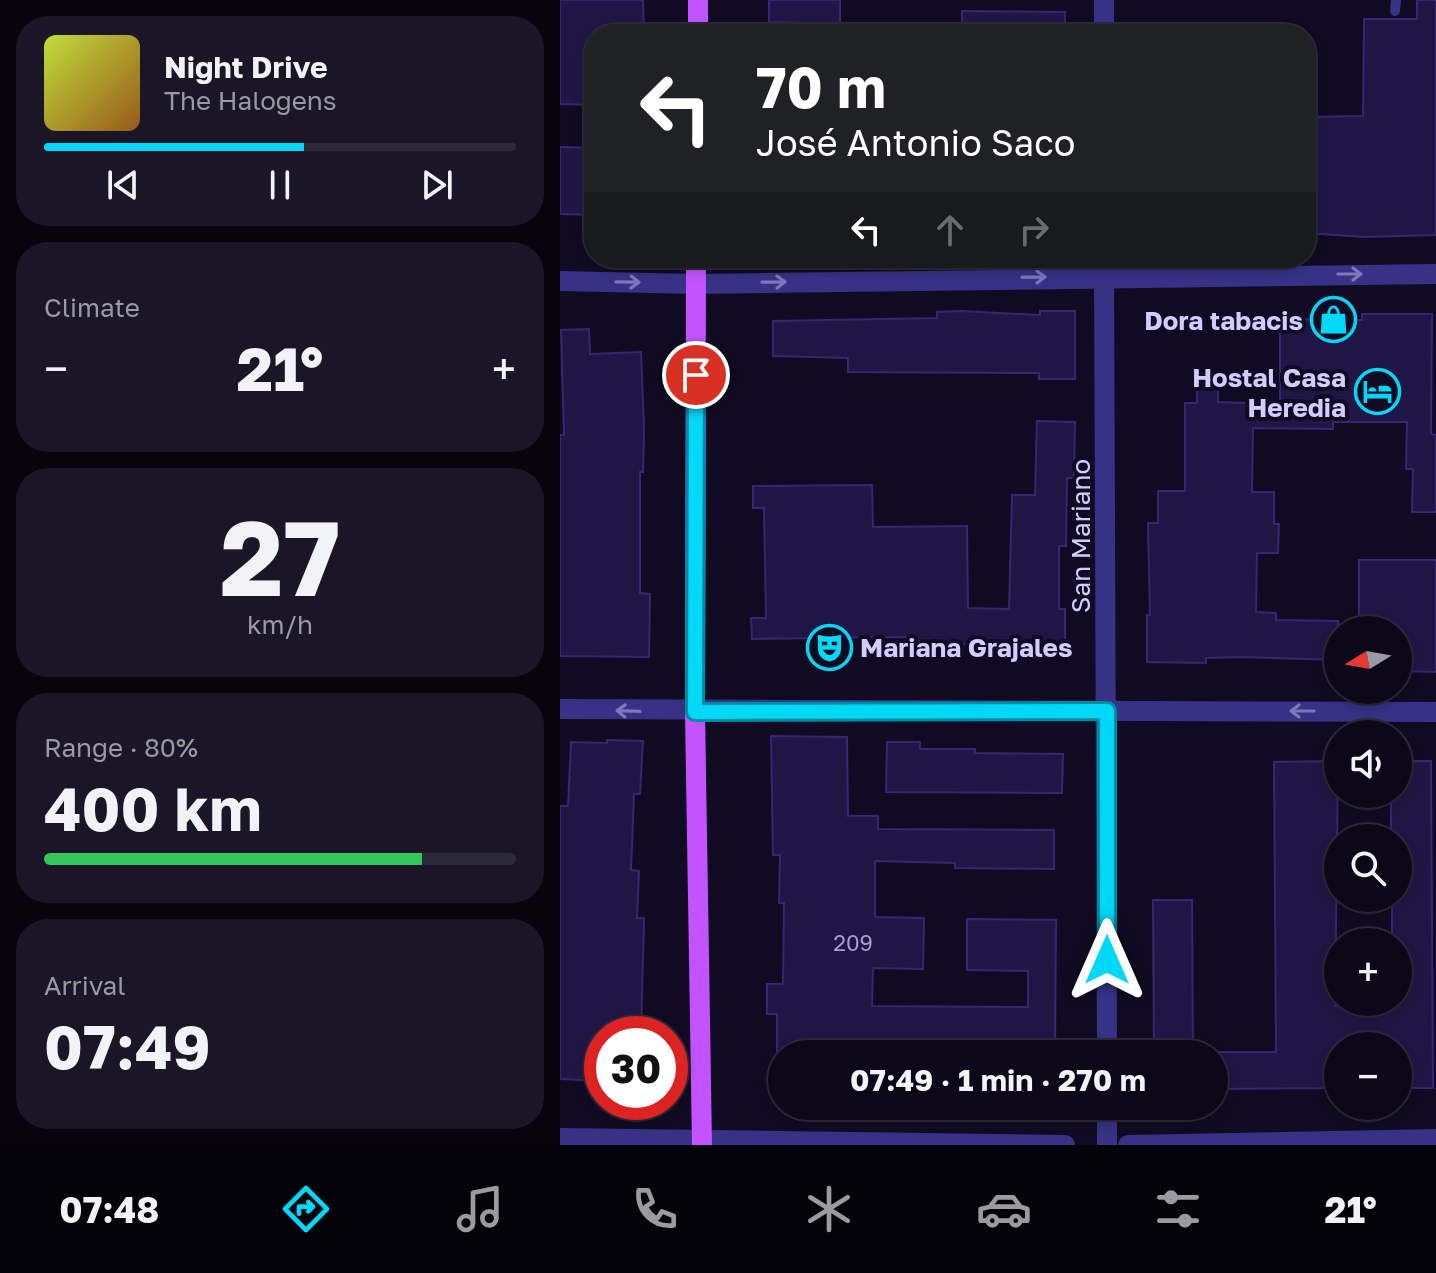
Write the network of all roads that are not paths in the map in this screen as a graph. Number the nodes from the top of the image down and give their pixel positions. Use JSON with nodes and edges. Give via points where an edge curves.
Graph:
{"nodes":[{"id":1,"x":698,"y":0,"type":"edge"},
{"id":2,"x":1104,"y":0,"type":"edge"},
{"id":3,"x":698,"y":24,"type":"edge"},
{"id":4,"x":1104,"y":24,"type":"edge"},
{"id":5,"x":696,"y":268,"type":"edge"},
{"id":6,"x":1080,"y":268,"type":"edge"},
{"id":7,"x":1104,"y":268,"type":"edge"},
{"id":8,"x":1151,"y":268,"type":"edge"},
{"id":9,"x":1436,"y":274,"type":"edge"},
{"id":10,"x":560,"y":281,"type":"edge"},
{"id":11,"x":696,"y":284,"type":"junction"},
{"id":12,"x":560,"y":709,"type":"edge"},
{"id":13,"x":1107,"y":711,"type":"junction"},
{"id":14,"x":695,"y":712,"type":"junction"},
{"id":15,"x":1436,"y":712,"type":"edge"},
{"id":16,"x":1107,"y":1040,"type":"edge"},
{"id":17,"x":1107,"y":1120,"type":"edge"},
{"id":18,"x":560,"y":1138,"type":"edge"},
{"id":19,"x":1436,"y":1139,"type":"edge"},
{"id":20,"x":702,"y":1143,"type":"edge"},
{"id":21,"x":1065,"y":1145,"type":"edge"},
{"id":22,"x":1107,"y":1145,"type":"edge"},
{"id":23,"x":1128,"y":1145,"type":"edge"}],
"edges":[{"from":1,"to":3,"type":"main road"},
{"from":2,"to":4,"type":"street"},
{"from":5,"to":11,"type":"main road"},
{"from":11,"to":6,"type":"street","one_way":true},
{"from":7,"to":13,"type":"street","name":"San Mariano"},
{"from":8,"to":9,"type":"street","one_way":true},
{"from":10,"to":11,"type":"street","one_way":true},
{"from":11,"to":14,"type":"main road"},
{"from":14,"to":12,"type":"street","one_way":true},
{"from":13,"to":14,"type":"street"},
{"from":15,"to":13,"type":"street","one_way":true},
{"from":13,"to":16,"type":"street","name":"San Mariano"},
{"from":14,"to":20,"type":"main road"},
{"from":17,"to":22,"type":"street"},
{"from":18,"to":20,"type":"street"},
{"from":19,"to":23,"type":"street"},
{"from":20,"to":21,"type":"street"}]}
